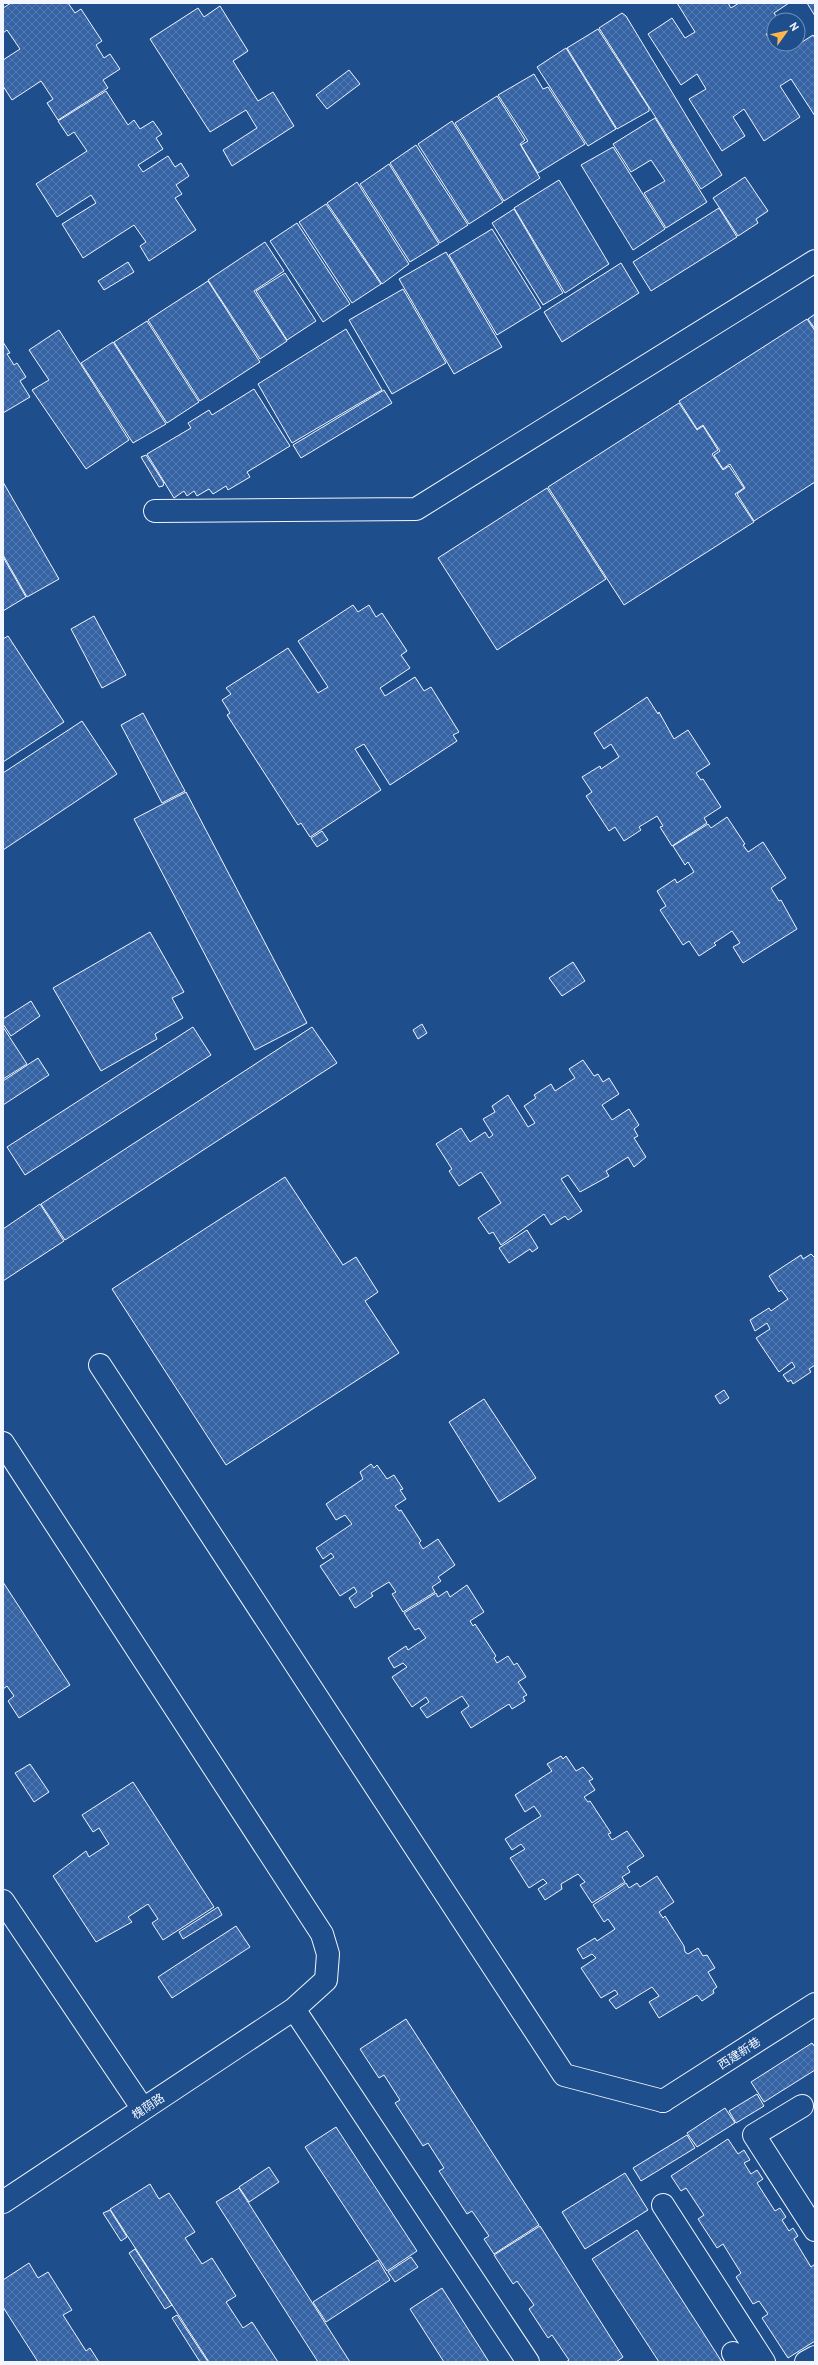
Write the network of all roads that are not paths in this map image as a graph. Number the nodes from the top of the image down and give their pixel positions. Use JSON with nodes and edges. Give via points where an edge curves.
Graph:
{"nodes":[{"id":1,"x":815,"y":261,"type":"edge"},
{"id":2,"x":155,"y":511,"type":"dead end"},
{"id":3,"x":100,"y":1365,"type":"dead end"},
{"id":4,"x":3,"y":1443,"type":"edge"},
{"id":5,"x":3,"y":1901,"type":"edge"},
{"id":6,"x":815,"y":2004,"type":"edge"},
{"id":7,"x":294,"y":2009,"type":"junction"},
{"id":8,"x":802,"y":2106,"type":"dead end"},
{"id":9,"x":144,"y":2109,"type":"junction"},
{"id":10,"x":3,"y":2202,"type":"edge"},
{"id":11,"x":663,"y":2205,"type":"dead end"},
{"id":12,"x":815,"y":2230,"type":"edge"},
{"id":13,"x":815,"y":2357,"type":"edge"},
{"id":14,"x":528,"y":2362,"type":"edge"},
{"id":15,"x":764,"y":2362,"type":"edge"},
{"id":16,"x":806,"y":2362,"type":"edge"}],
"edges":[{"from":1,"to":2,"type":"street","via":[[416,509]]},
{"from":3,"to":6,"type":"street","name":"西建新巷","via":[[564,2075],[663,2101]]},
{"from":4,"to":7,"type":"street","name":"槐荫路","via":[[322,1934],[328,1954],[326,1980]]},
{"from":5,"to":9,"type":"street"},
{"from":7,"to":9,"type":"street","name":"槐荫路"},
{"from":7,"to":14,"type":"street"},
{"from":8,"to":12,"type":"street","via":[[754,2135]]},
{"from":9,"to":10,"type":"street","name":"槐荫路"},
{"from":11,"to":15,"type":"street"},
{"from":13,"to":16,"type":"street"}]}
